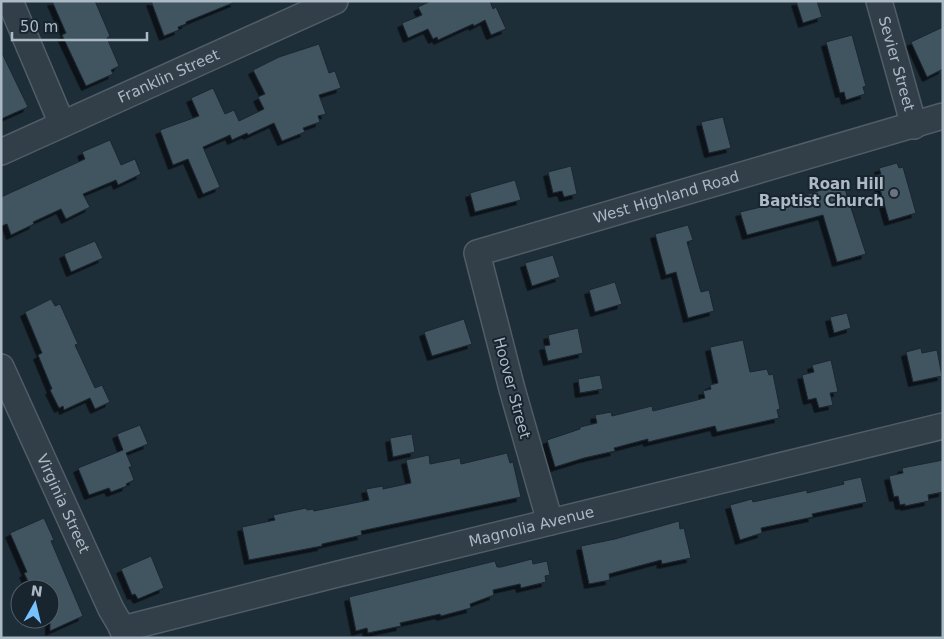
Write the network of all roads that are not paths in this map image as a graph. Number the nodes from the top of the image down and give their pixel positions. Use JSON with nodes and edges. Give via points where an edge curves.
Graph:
{"nodes":[{"id":1,"x":10,"y":1,"type":"edge"},
{"id":2,"x":335,"y":1,"type":"edge"},
{"id":3,"x":879,"y":1,"type":"edge"},
{"id":4,"x":943,"y":116,"type":"edge"},
{"id":5,"x":62,"y":124,"type":"junction"},
{"id":6,"x":914,"y":126,"type":"junction"},
{"id":7,"x":1,"y":152,"type":"edge"},
{"id":8,"x":477,"y":253,"type":"joint"},
{"id":9,"x":1,"y":367,"type":"edge"},
{"id":10,"x":943,"y":426,"type":"edge"},
{"id":11,"x":550,"y":522,"type":"junction"},
{"id":12,"x":125,"y":633,"type":"edge"}],
"edges":[{"from":1,"to":5,"type":"street"},
{"from":2,"to":5,"type":"street","name":"Franklin Street"},
{"from":3,"to":6,"type":"street","name":"Sevier Street"},
{"from":4,"to":6,"type":"street","name":"West Highland Road"},
{"from":5,"to":7,"type":"street","name":"Franklin Street"},
{"from":6,"to":8,"type":"street","name":"West Highland Road"},
{"from":8,"to":11,"type":"street","name":"Hoover Street"},
{"from":9,"to":12,"type":"street","name":"Virginia Street","via":[[107,601]]},
{"from":10,"to":11,"type":"street","name":"Magnolia Avenue"},
{"from":11,"to":12,"type":"street","name":"Magnolia Avenue"}]}
